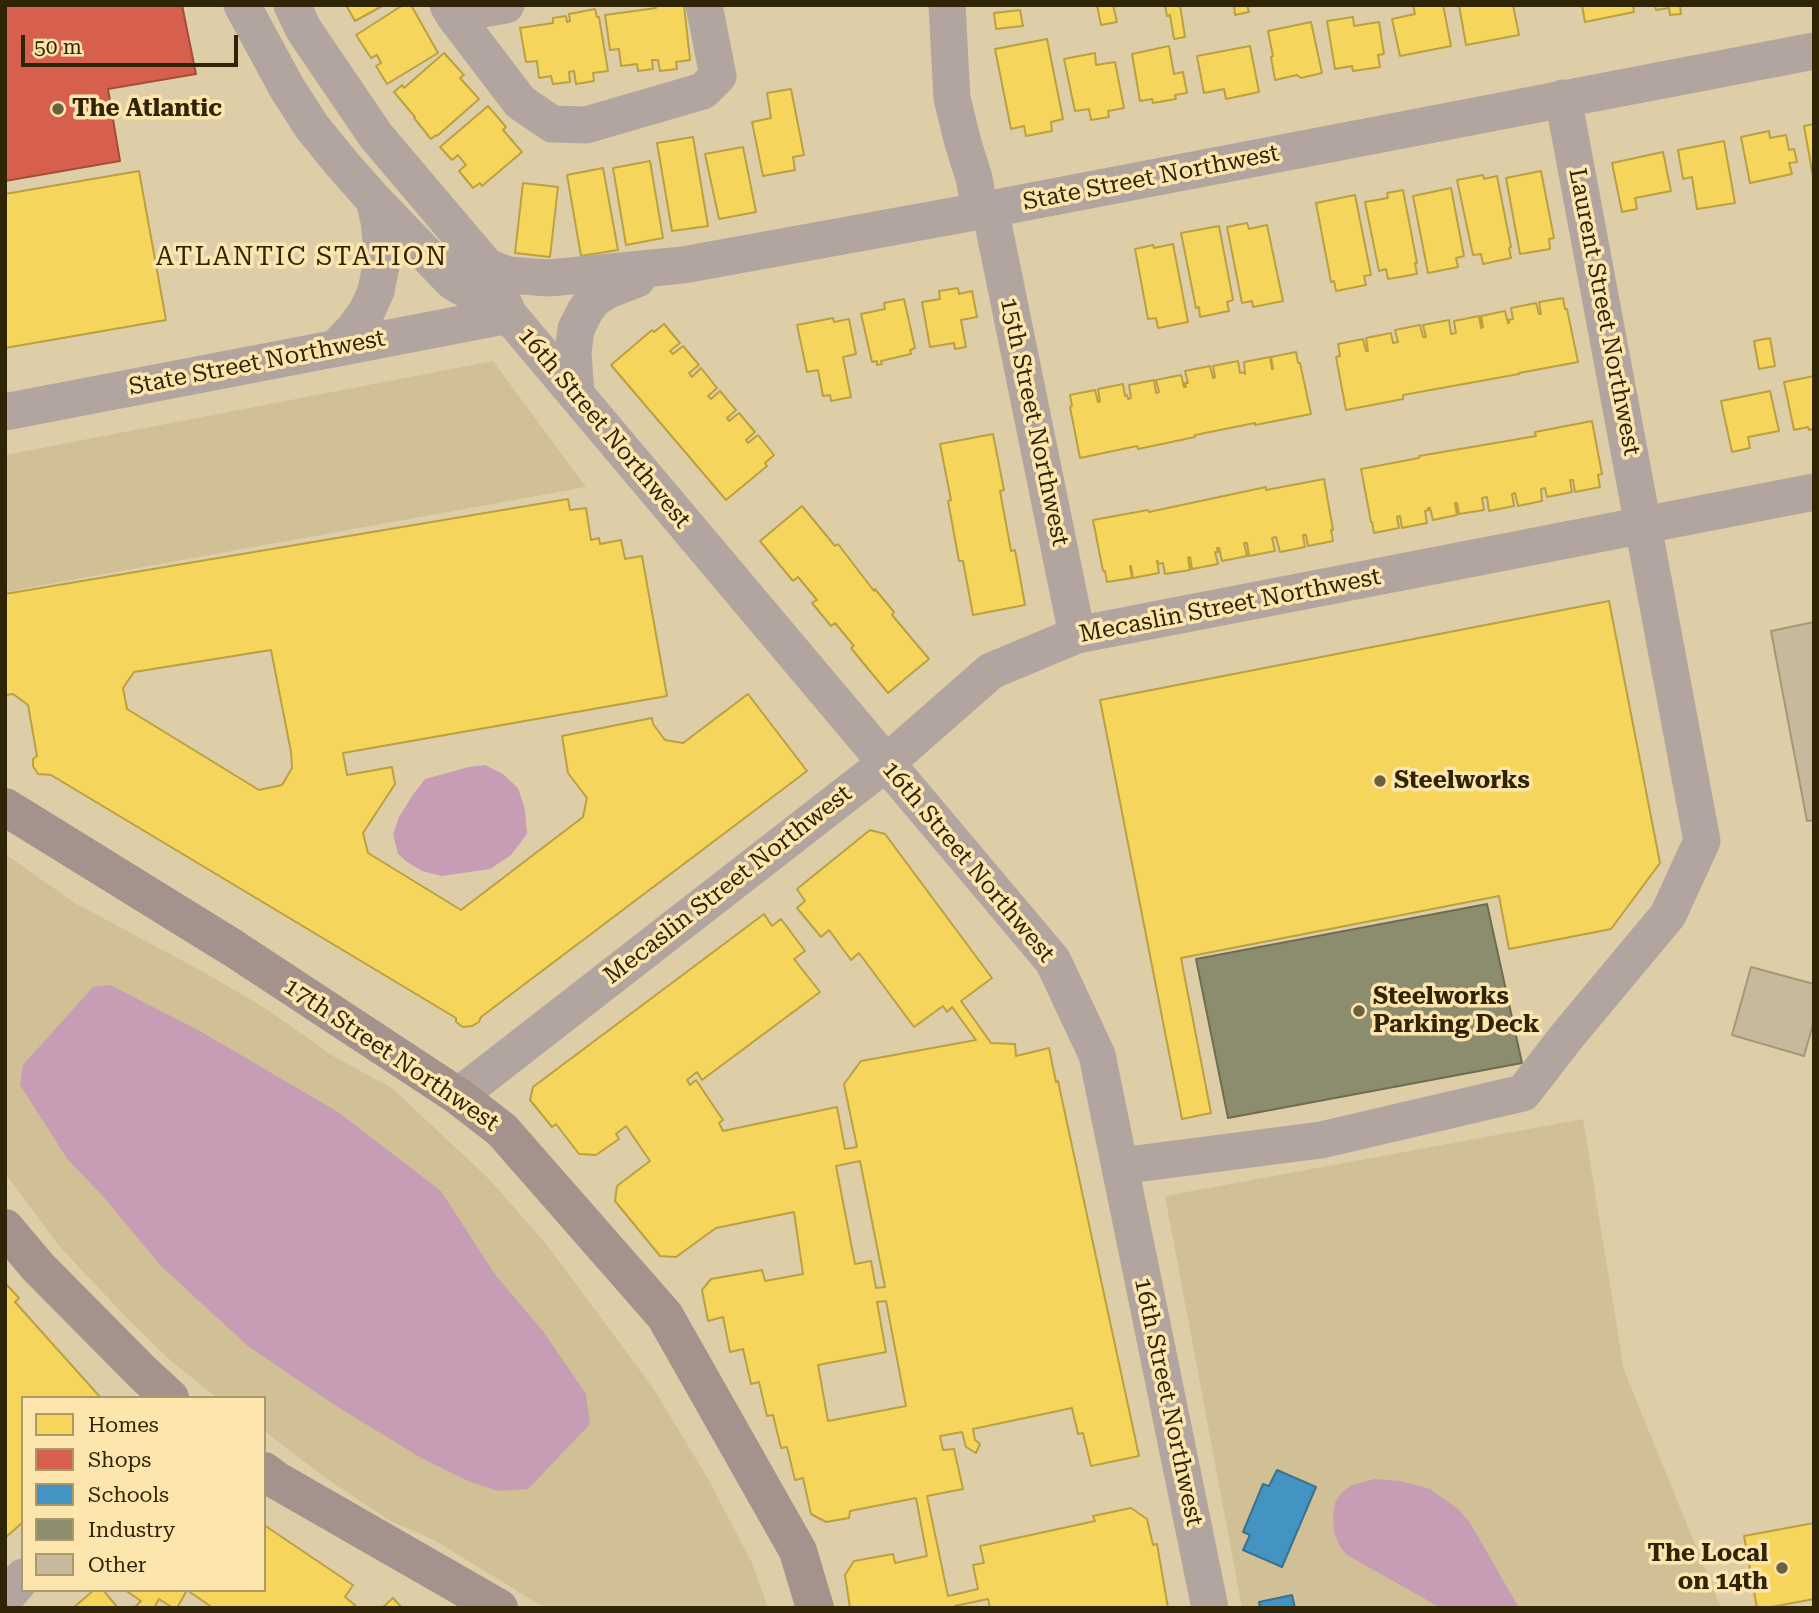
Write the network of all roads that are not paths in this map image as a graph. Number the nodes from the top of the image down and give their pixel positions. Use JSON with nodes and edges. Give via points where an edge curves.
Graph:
{"nodes":[{"id":1,"x":242,"y":5,"type":"edge"},
{"id":2,"x":292,"y":5,"type":"edge"},
{"id":3,"x":506,"y":5,"type":"edge"},
{"id":4,"x":704,"y":5,"type":"edge"},
{"id":5,"x":947,"y":5,"type":"edge"},
{"id":6,"x":451,"y":10,"type":"edge"},
{"id":7,"x":1814,"y":51,"type":"edge"},
{"id":8,"x":1563,"y":98,"type":"junction"},
{"id":9,"x":374,"y":200,"type":"junction"},
{"id":10,"x":985,"y":210,"type":"junction"},
{"id":11,"x":683,"y":265,"type":"junction"},
{"id":12,"x":487,"y":267,"type":"junction"},
{"id":13,"x":509,"y":315,"type":"junction"},
{"id":14,"x":337,"y":347,"type":"junction"},
{"id":15,"x":576,"y":395,"type":"junction"},
{"id":16,"x":5,"y":412,"type":"edge"},
{"id":17,"x":1814,"y":492,"type":"edge"},
{"id":18,"x":1644,"y":526,"type":"junction"},
{"id":19,"x":1077,"y":635,"type":"junction"},
{"id":20,"x":885,"y":764,"type":"junction"},
{"id":21,"x":5,"y":807,"type":"edge"},
{"id":22,"x":458,"y":1096,"type":"junction"},
{"id":23,"x":1119,"y":1166,"type":"junction"},
{"id":24,"x":5,"y":1228,"type":"edge"},
{"id":25,"x":168,"y":1396,"type":"edge"},
{"id":26,"x":266,"y":1472,"type":"edge"},
{"id":27,"x":21,"y":1579,"type":"edge"},
{"id":28,"x":5,"y":1598,"type":"edge"},
{"id":29,"x":499,"y":1608,"type":"edge"},
{"id":30,"x":815,"y":1608,"type":"edge"},
{"id":31,"x":1210,"y":1608,"type":"edge"}],
"edges":[{"from":1,"to":9,"type":"street","name":"16th Street Northwest","via":[[312,127]]},
{"from":2,"to":12,"type":"street","name":"16th Street Northwest","via":[[376,136]]},
{"from":3,"to":6,"type":"street"},
{"from":4,"to":6,"type":"street","via":[[718,76],[703,91],[586,125],[552,124],[520,102]]},
{"from":5,"to":10,"type":"street","name":"15th Street Northwest","via":[[952,98]]},
{"from":7,"to":8,"type":"street","name":"State Street Northwest"},
{"from":8,"to":10,"type":"street","name":"State Street Northwest"},
{"from":8,"to":18,"type":"street","name":"Laurent Street Northwest"},
{"from":9,"to":13,"type":"street","name":"16th Street Northwest","via":[[452,281]]},
{"from":9,"to":14,"type":"street","via":[[381,241],[376,291],[367,311]]},
{"from":10,"to":11,"type":"street","name":"State Street Northwest"},
{"from":10,"to":19,"type":"street","name":"15th Street Northwest"},
{"from":11,"to":12,"type":"street","name":"State Street Northwest","via":[[549,278],[508,275]]},
{"from":11,"to":15,"type":"street","via":[[620,284],[594,299],[576,329]]},
{"from":12,"to":13,"type":"street","name":"16th Street Northwest"},
{"from":13,"to":14,"type":"street","name":"State Street Northwest"},
{"from":13,"to":15,"type":"street","name":"16th Street Northwest"},
{"from":14,"to":16,"type":"street","name":"State Street Northwest"},
{"from":15,"to":20,"type":"street","name":"16th Street Northwest"},
{"from":17,"to":18,"type":"street","name":"Mecaslin Street Northwest"},
{"from":18,"to":19,"type":"street","name":"Mecaslin Street Northwest"},
{"from":18,"to":23,"type":"street","name":"Laurent Street Northwest","via":[[1702,841],[1668,915],[1523,1093],[1321,1140]]},
{"from":19,"to":20,"type":"street","name":"Mecaslin Street Northwest","via":[[991,671]]},
{"from":20,"to":22,"type":"street","name":"Mecaslin Street Northwest"},
{"from":20,"to":23,"type":"street","name":"16th Street Northwest","via":[[1053,961],[1097,1055]]},
{"from":21,"to":22,"type":"main road","name":"17th Street Northwest","via":[[233,948]]},
{"from":22,"to":30,"type":"main road","name":"17th Street Northwest","via":[[502,1130],[665,1316],[798,1551]]},
{"from":23,"to":31,"type":"street","name":"16th Street Northwest"},
{"from":24,"to":25,"type":"main road"},
{"from":26,"to":29,"type":"main road"},
{"from":27,"to":28,"type":"street"}]}
